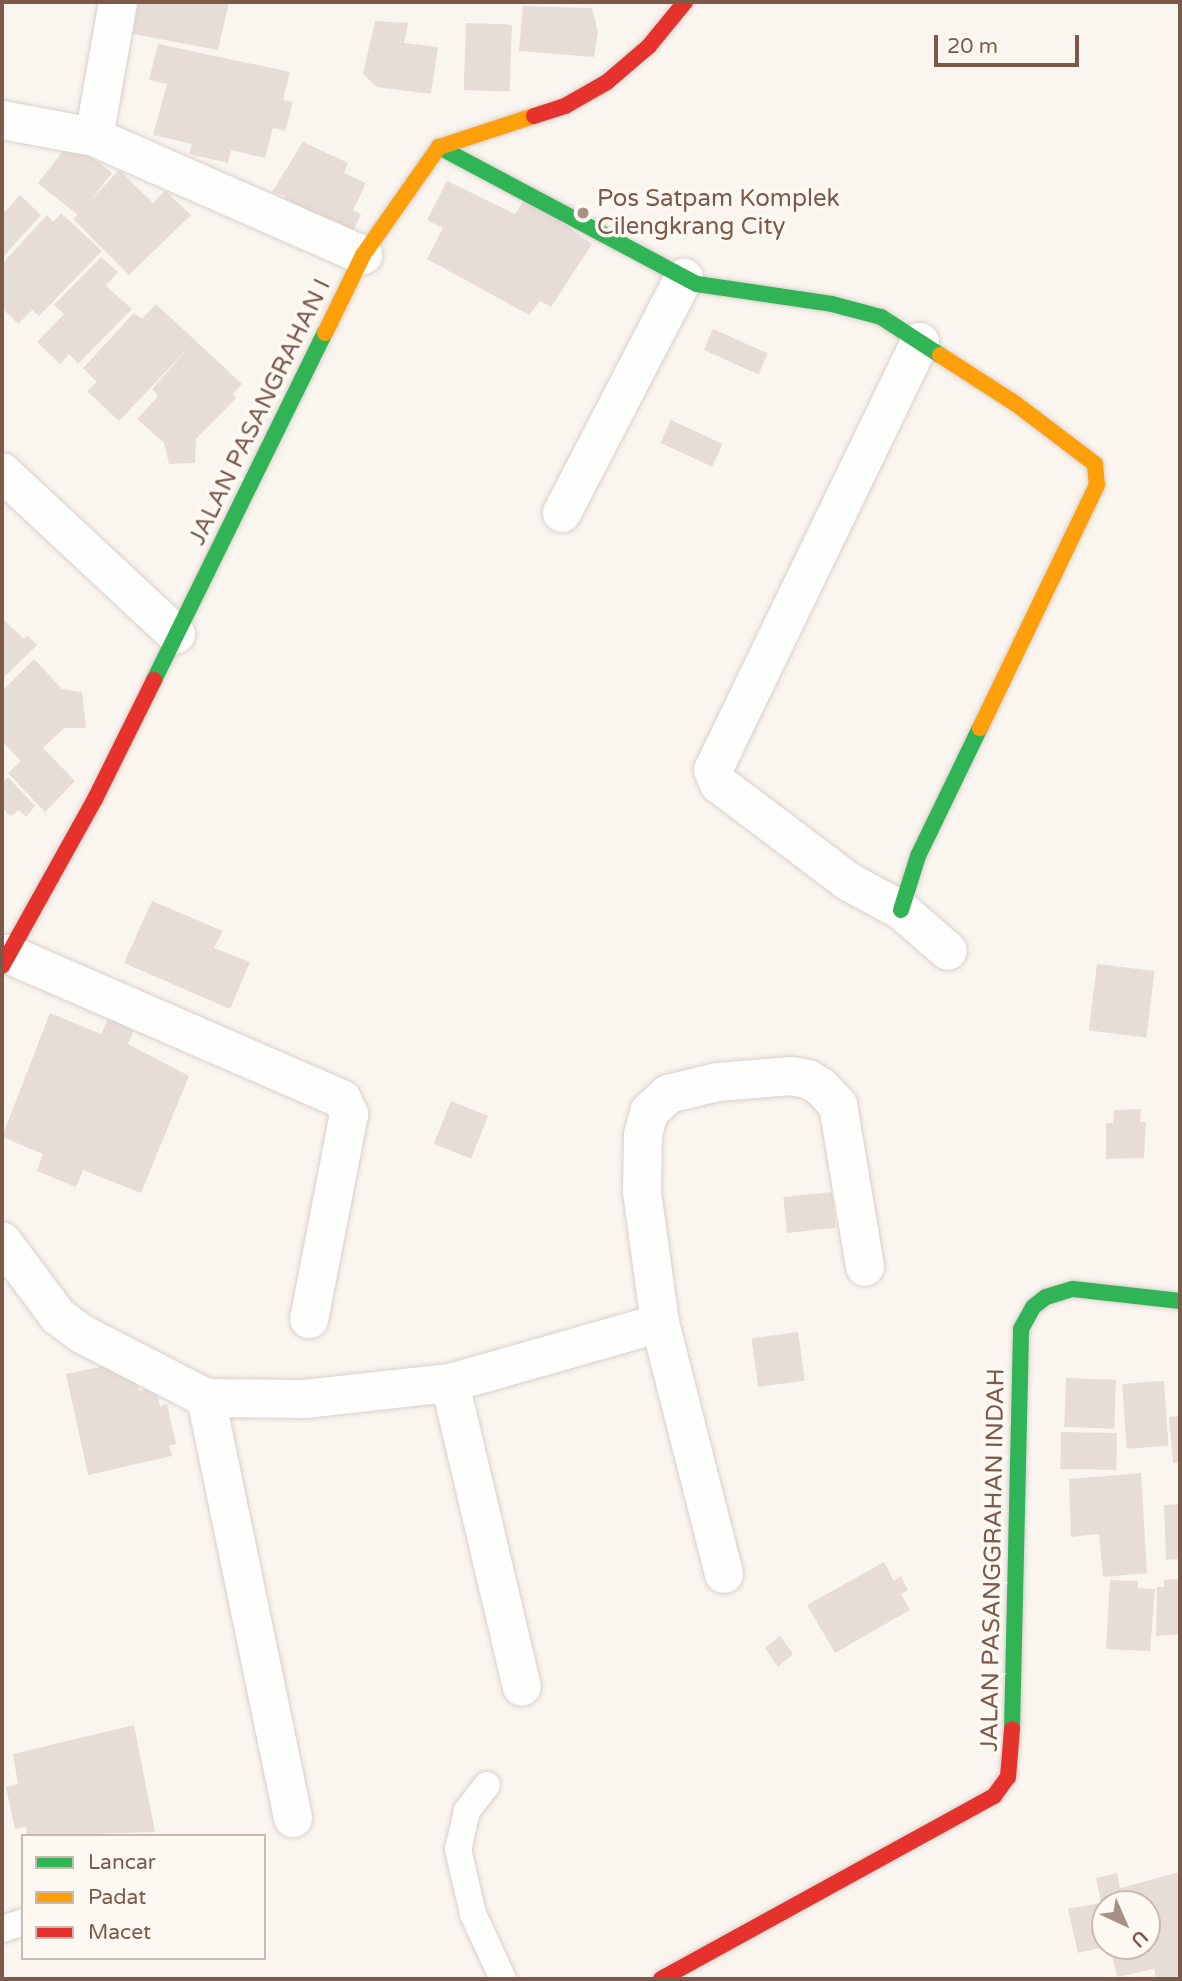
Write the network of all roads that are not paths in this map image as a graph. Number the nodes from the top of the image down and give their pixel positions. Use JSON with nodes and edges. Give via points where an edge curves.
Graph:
{"nodes":[{"id":1,"x":118,"y":2,"type":"edge"},
{"id":2,"x":685,"y":2,"type":"edge"},
{"id":3,"x":2,"y":120,"type":"edge"},
{"id":4,"x":94,"y":137,"type":"junction"},
{"id":5,"x":439,"y":147,"type":"junction"},
{"id":6,"x":363,"y":256,"type":"junction"},
{"id":7,"x":684,"y":278,"type":"junction"},
{"id":8,"x":920,"y":342,"type":"junction"},
{"id":9,"x":2,"y":472,"type":"edge"},
{"id":10,"x":562,"y":513,"type":"dead end"},
{"id":11,"x":176,"y":634,"type":"junction"},
{"id":12,"x":901,"y":910,"type":"junction"},
{"id":13,"x":948,"y":951,"type":"dead end"},
{"id":14,"x":5,"y":960,"type":"edge"},
{"id":15,"x":2,"y":1241,"type":"edge"},
{"id":16,"x":865,"y":1267,"type":"dead end"},
{"id":17,"x":1180,"y":1301,"type":"edge"},
{"id":18,"x":309,"y":1320,"type":"dead end"},
{"id":19,"x":660,"y":1323,"type":"junction"},
{"id":20,"x":450,"y":1383,"type":"junction"},
{"id":21,"x":206,"y":1398,"type":"junction"},
{"id":22,"x":724,"y":1574,"type":"dead end"},
{"id":23,"x":522,"y":1687,"type":"dead end"},
{"id":24,"x":487,"y":1785,"type":"dead end"},
{"id":25,"x":293,"y":1818,"type":"dead end"},
{"id":26,"x":21,"y":1923,"type":"edge"},
{"id":27,"x":2,"y":1929,"type":"edge"},
{"id":28,"x":503,"y":1979,"type":"edge"},
{"id":29,"x":661,"y":1979,"type":"edge"}],
"edges":[{"from":1,"to":4,"type":"street"},
{"from":2,"to":5,"type":"street","via":[[649,46],[607,82],[565,106]]},
{"from":3,"to":4,"type":"street"},
{"from":4,"to":6,"type":"street"},
{"from":5,"to":6,"type":"street","name":"JALAN PASANGRAHAN I"},
{"from":5,"to":7,"type":"street"},
{"from":6,"to":11,"type":"street","name":"JALAN PASANGRAHAN I"},
{"from":7,"to":8,"type":"street","via":[[758,297],[860,309]]},
{"from":7,"to":10,"type":"street"},
{"from":8,"to":12,"type":"street","via":[[1016,404],[1095,464],[1099,475],[918,856]]},
{"from":8,"to":12,"type":"street","via":[[713,770],[719,784],[849,882]]},
{"from":9,"to":11,"type":"street"},
{"from":11,"to":14,"type":"street","name":"JALAN PASANGRAHAN I","via":[[95,799]]},
{"from":12,"to":13,"type":"street"},
{"from":14,"to":18,"type":"street","via":[[342,1099],[349,1114]]},
{"from":15,"to":21,"type":"street","via":[[58,1315],[82,1334]]},
{"from":16,"to":19,"type":"street","via":[[838,1105],[821,1087],[791,1076],[718,1082],[668,1094],[649,1112],[641,1163]]},
{"from":17,"to":29,"type":"street","name":"JALAN PASANGGRAHAN INDAH","via":[[1073,1289],[1046,1297],[1033,1307],[1021,1329],[1011,1760],[1007,1777],[994,1796]]},
{"from":19,"to":20,"type":"street"},
{"from":19,"to":22,"type":"street"},
{"from":20,"to":21,"type":"street","via":[[305,1399]]},
{"from":20,"to":23,"type":"street"},
{"from":21,"to":25,"type":"street"},
{"from":24,"to":28,"type":"lane","via":[[467,1811],[458,1849],[473,1914]]},
{"from":26,"to":27,"type":"lane"}]}
